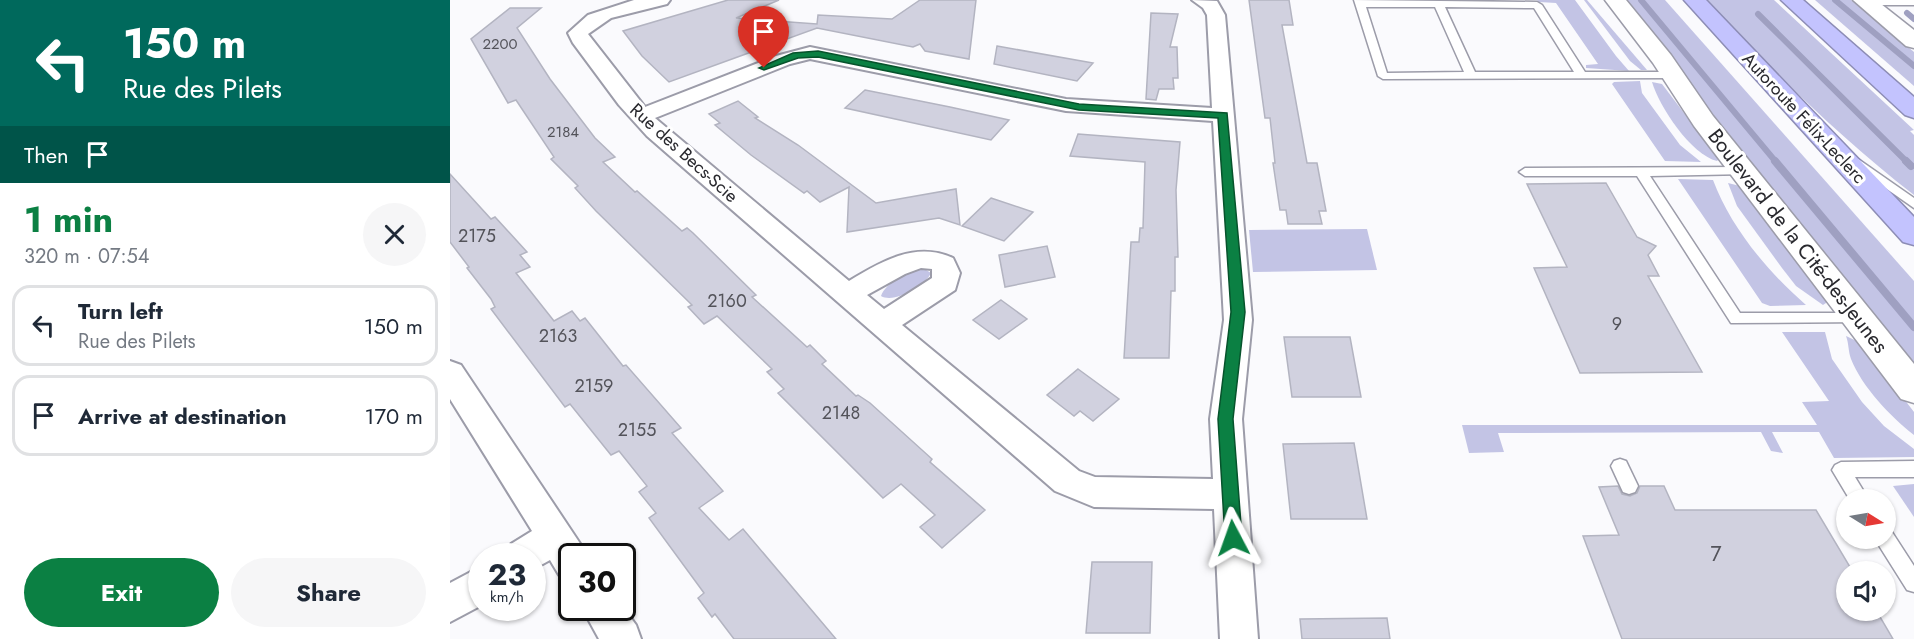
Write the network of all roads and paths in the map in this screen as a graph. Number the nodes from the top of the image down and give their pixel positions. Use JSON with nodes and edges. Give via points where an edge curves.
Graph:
{"nodes":[{"id":1,"x":661,"y":0,"type":"edge"},
{"id":2,"x":1201,"y":0,"type":"edge"},
{"id":3,"x":1592,"y":0,"type":"edge"},
{"id":4,"x":1615,"y":0,"type":"edge"},
{"id":5,"x":1694,"y":0,"type":"edge"},
{"id":6,"x":1791,"y":0,"type":"edge"},
{"id":7,"x":1864,"y":1,"type":"edge"},
{"id":8,"x":1360,"y":2,"type":"edge"},
{"id":9,"x":1438,"y":2,"type":"edge"},
{"id":10,"x":1914,"y":2,"type":"edge"},
{"id":11,"x":1914,"y":41,"type":"edge"},
{"id":12,"x":1581,"y":75,"type":"junction"},
{"id":13,"x":1667,"y":75,"type":"junction"},
{"id":14,"x":1472,"y":76,"type":"junction"},
{"id":15,"x":1914,"y":110,"type":"edge"},
{"id":16,"x":1223,"y":115,"type":"junction"},
{"id":17,"x":641,"y":116,"type":"junction"},
{"id":18,"x":1807,"y":121,"type":"junction"},
{"id":19,"x":1641,"y":171,"type":"junction"},
{"id":20,"x":1744,"y":171,"type":"junction"},
{"id":21,"x":1525,"y":172,"type":"dead end"},
{"id":22,"x":1914,"y":204,"type":"edge"},
{"id":23,"x":1914,"y":236,"type":"edge"},
{"id":24,"x":848,"y":294,"type":"junction"},
{"id":25,"x":1858,"y":318,"type":"junction"},
{"id":26,"x":882,"y":324,"type":"junction"},
{"id":27,"x":450,"y":373,"type":"edge"},
{"id":28,"x":1914,"y":389,"type":"edge"},
{"id":29,"x":1620,"y":466,"type":"dead end"},
{"id":30,"x":1914,"y":469,"type":"edge"},
{"id":31,"x":1629,"y":486,"type":"dead end"},
{"id":32,"x":1853,"y":489,"type":"edge"},
{"id":33,"x":1230,"y":494,"type":"junction"},
{"id":34,"x":559,"y":543,"type":"edge"},
{"id":35,"x":1892,"y":549,"type":"edge"},
{"id":36,"x":1914,"y":583,"type":"edge"},
{"id":37,"x":468,"y":593,"type":"edge"},
{"id":38,"x":450,"y":604,"type":"edge"},
{"id":39,"x":610,"y":621,"type":"edge"},
{"id":40,"x":622,"y":639,"type":"edge"},
{"id":41,"x":1239,"y":639,"type":"edge"}],
"edges":[{"from":1,"to":17,"type":"street","name":"Rue des Becs-Scie","via":[[604,15],[587,23],[579,33],[589,52]]},
{"from":2,"to":16,"type":"street","via":[[1211,5],[1216,15]]},
{"from":3,"to":13,"type":"street","name":"Boulevard de la Cité-des-Jeunes"},
{"from":4,"to":13,"type":"street","name":"Boulevard de la Cité-des-Jeunes"},
{"from":5,"to":18,"type":"highway","name":"Autoroute Félix-Leclerc"},
{"from":6,"to":15,"type":"highway"},
{"from":7,"to":10,"type":"lane"},
{"from":7,"to":11,"type":"street"},
{"from":8,"to":9,"type":"lane"},
{"from":8,"to":14,"type":"lane","via":[[1383,76]]},
{"from":9,"to":12,"type":"lane","via":[[1537,5]]},
{"from":9,"to":14,"type":"lane"},
{"from":12,"to":13,"type":"lane"},
{"from":12,"to":14,"type":"lane"},
{"from":13,"to":20,"type":"street","name":"Boulevard de la Cité-des-Jeunes"},
{"from":16,"to":17,"type":"street","via":[[1079,107],[810,53]]},
{"from":16,"to":33,"type":"street","via":[[1238,312],[1226,419]]},
{"from":17,"to":24,"type":"street","name":"Rue des Becs-Scie"},
{"from":18,"to":22,"type":"lane"},
{"from":18,"to":23,"type":"highway","name":"Autoroute Félix-Leclerc"},
{"from":19,"to":20,"type":"lane"},
{"from":19,"to":21,"type":"lane"},
{"from":19,"to":25,"type":"lane","via":[[1736,319]]},
{"from":20,"to":25,"type":"street","name":"Boulevard de la Cité-des-Jeunes"},
{"from":24,"to":26,"type":"street","name":"Rue des Becs-Scie"},
{"from":24,"to":26,"type":"street","via":[[917,258],[933,258],[944,264],[945,283]]},
{"from":25,"to":28,"type":"street","name":"Boulevard de la Cité-des-Jeunes"},
{"from":26,"to":33,"type":"street","name":"Rue des Becs-Scie","via":[[1078,487],[1107,493]]},
{"from":27,"to":34,"type":"street"},
{"from":29,"to":31,"type":"lane"},
{"from":30,"to":32,"type":"lane","via":[[1841,470]]},
{"from":33,"to":41,"type":"street"},
{"from":35,"to":36,"type":"lane"},
{"from":37,"to":38,"type":"street"},
{"from":39,"to":40,"type":"street"}]}
